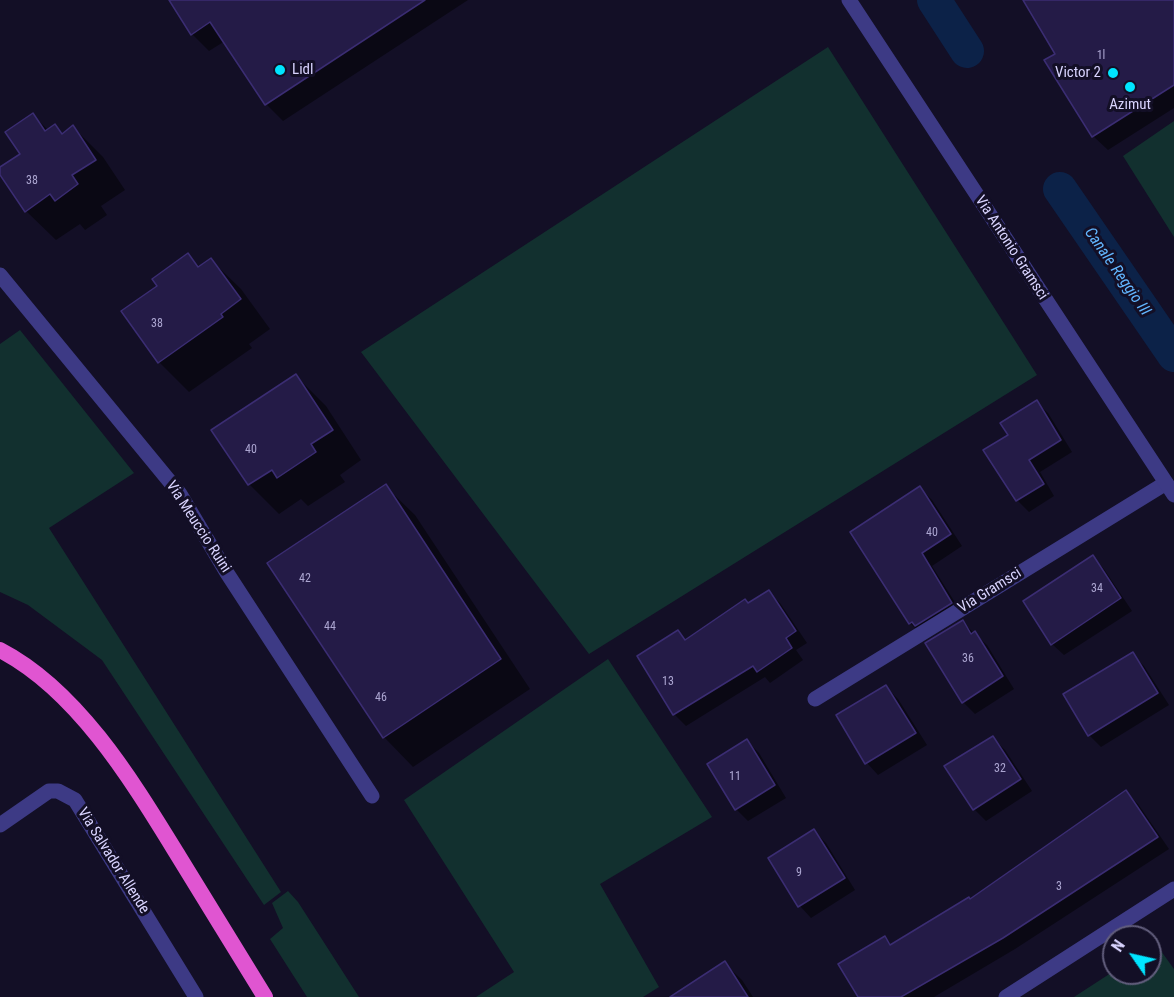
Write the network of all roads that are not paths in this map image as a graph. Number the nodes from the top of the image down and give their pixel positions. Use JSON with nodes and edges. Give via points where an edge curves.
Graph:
{"nodes":[{"id":1,"x":849,"y":0,"type":"edge"},
{"id":2,"x":0,"y":275,"type":"edge"},
{"id":3,"x":1170,"y":489,"type":"edge"},
{"id":4,"x":0,"y":650,"type":"edge"},
{"id":5,"x":815,"y":699,"type":"dead end"},
{"id":6,"x":372,"y":796,"type":"dead end"},
{"id":7,"x":0,"y":825,"type":"edge"},
{"id":8,"x":1174,"y":889,"type":"edge"},
{"id":9,"x":196,"y":997,"type":"edge"},
{"id":10,"x":265,"y":997,"type":"edge"},
{"id":11,"x":1006,"y":997,"type":"edge"}],
"edges":[{"from":1,"to":3,"type":"street","name":"Via Antonio Gramsci"},
{"from":2,"to":6,"type":"street","name":"Via Meuccio Ruini","via":[[180,494]]},
{"from":3,"to":5,"type":"street","name":"Via Gramsci"},
{"from":4,"to":10,"type":"highway","via":[[63,697],[100,738],[156,820]]},
{"from":7,"to":9,"type":"street","name":"Via Salvador Allende","via":[[49,791],[75,800]]},
{"from":8,"to":11,"type":"street"}]}
